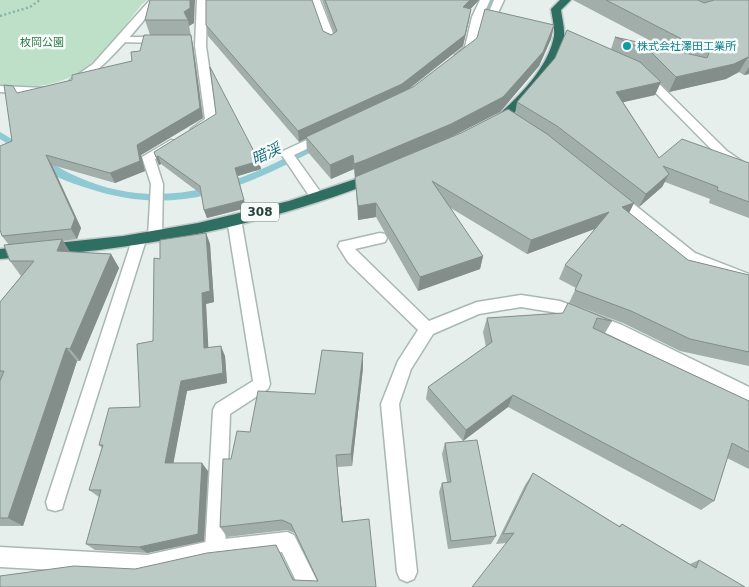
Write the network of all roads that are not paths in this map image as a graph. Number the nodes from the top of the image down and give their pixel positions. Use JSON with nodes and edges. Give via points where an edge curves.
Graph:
{"nodes":[{"id":1,"x":155,"y":0,"type":"edge"},
{"id":2,"x":202,"y":0,"type":"edge"},
{"id":3,"x":315,"y":0,"type":"edge"},
{"id":4,"x":485,"y":0,"type":"edge"},
{"id":5,"x":499,"y":0,"type":"edge"},
{"id":6,"x":566,"y":0,"type":"edge"},
{"id":7,"x":479,"y":18,"type":"junction"},
{"id":8,"x":493,"y":22,"type":"junction"},
{"id":9,"x":512,"y":26,"type":"edge"},
{"id":10,"x":121,"y":40,"type":"junction"},
{"id":11,"x":170,"y":40,"type":"edge"},
{"id":12,"x":331,"y":41,"type":"edge"},
{"id":13,"x":449,"y":64,"type":"edge"},
{"id":14,"x":631,"y":67,"type":"edge"},
{"id":15,"x":0,"y":89,"type":"edge"},
{"id":16,"x":505,"y":116,"type":"junction"},
{"id":17,"x":519,"y":126,"type":"edge"},
{"id":18,"x":485,"y":129,"type":"edge"},
{"id":19,"x":338,"y":130,"type":"edge"},
{"id":20,"x":388,"y":172,"type":"edge"},
{"id":21,"x":749,"y":172,"type":"edge"},
{"id":22,"x":609,"y":191,"type":"edge"},
{"id":23,"x":317,"y":197,"type":"junction"},
{"id":24,"x":234,"y":219,"type":"junction"},
{"id":25,"x":155,"y":236,"type":"junction"},
{"id":26,"x":380,"y":238,"type":"dead end"},
{"id":27,"x":139,"y":240,"type":"junction"},
{"id":28,"x":0,"y":254,"type":"edge"},
{"id":29,"x":749,"y":280,"type":"edge"},
{"id":30,"x":427,"y":329,"type":"junction"},
{"id":31,"x":749,"y":395,"type":"edge"},
{"id":32,"x":55,"y":502,"type":"dead end"},
{"id":33,"x":215,"y":550,"type":"junction"},
{"id":34,"x":0,"y":556,"type":"edge"},
{"id":35,"x":407,"y":572,"type":"dead end"},
{"id":36,"x":310,"y":587,"type":"edge"}],
"edges":[{"from":1,"to":10,"type":"street"},
{"from":2,"to":25,"type":"street","via":[[194,40],[211,121],[148,157],[157,184]]},
{"from":3,"to":12,"type":"street"},
{"from":4,"to":7,"type":"street"},
{"from":5,"to":8,"type":"street","via":[[492,15]]},
{"from":6,"to":16,"type":"highway","via":[[556,9],[559,37],[546,68]]},
{"from":7,"to":8,"type":"street"},
{"from":7,"to":13,"type":"street","via":[[470,48]]},
{"from":8,"to":9,"type":"street"},
{"from":10,"to":11,"type":"street"},
{"from":10,"to":15,"type":"street","via":[[97,66],[71,83],[39,92]]},
{"from":14,"to":21,"type":"street","via":[[640,71],[723,154]]},
{"from":16,"to":17,"type":"street"},
{"from":16,"to":18,"type":"highway"},
{"from":19,"to":23,"type":"street","via":[[287,154]]},
{"from":20,"to":23,"type":"highway","number":"308"},
{"from":22,"to":29,"type":"street","via":[[690,257]]},
{"from":23,"to":24,"type":"highway","number":"308"},
{"from":24,"to":25,"type":"highway","number":"308"},
{"from":24,"to":33,"type":"street","via":[[262,384],[222,410]]},
{"from":25,"to":27,"type":"highway","number":"308"},
{"from":26,"to":30,"type":"street","via":[[345,246],[353,258]]},
{"from":27,"to":28,"type":"highway","number":"308"},
{"from":27,"to":32,"type":"street"},
{"from":30,"to":31,"type":"street","via":[[477,308],[521,301],[560,307],[616,330]]},
{"from":30,"to":35,"type":"street","via":[[404,366],[390,404]]},
{"from":33,"to":34,"type":"street","via":[[147,565]]},
{"from":33,"to":36,"type":"street","via":[[287,542]]}]}
